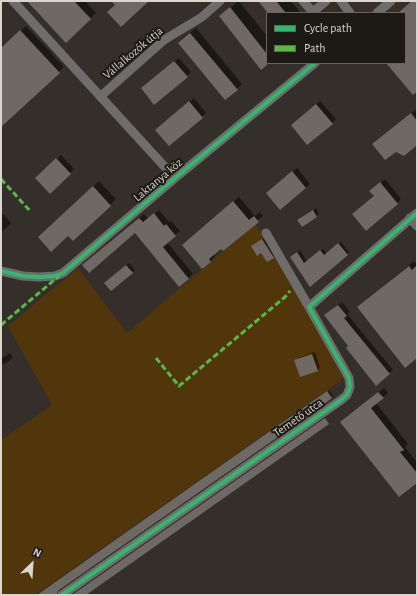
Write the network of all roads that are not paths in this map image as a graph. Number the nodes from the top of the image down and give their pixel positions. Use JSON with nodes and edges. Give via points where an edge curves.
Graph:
{"nodes":[{"id":1,"x":12,"y":1,"type":"edge"},
{"id":2,"x":220,"y":1,"type":"edge"},
{"id":3,"x":303,"y":1,"type":"edge"},
{"id":4,"x":326,"y":1,"type":"edge"},
{"id":5,"x":341,"y":1,"type":"edge"},
{"id":6,"x":391,"y":1,"type":"edge"},
{"id":7,"x":349,"y":12,"type":"edge"},
{"id":8,"x":377,"y":12,"type":"edge"},
{"id":9,"x":314,"y":64,"type":"edge"},
{"id":10,"x":101,"y":96,"type":"junction"},
{"id":11,"x":175,"y":178,"type":"junction"},
{"id":12,"x":414,"y":215,"type":"edge"},
{"id":13,"x":417,"y":226,"type":"edge"},
{"id":14,"x":266,"y":233,"type":"dead end"},
{"id":15,"x":1,"y":271,"type":"edge"},
{"id":16,"x":309,"y":307,"type":"junction"},
{"id":17,"x":62,"y":595,"type":"edge"}],
"edges":[{"from":1,"to":10,"type":"street","name":"Vállalkozók útja"},
{"from":2,"to":10,"type":"street","name":"Vállalkozók útja","via":[[202,17],[164,40]]},
{"from":3,"to":4,"type":"street","via":[[313,12]]},
{"from":5,"to":7,"type":"street"},
{"from":6,"to":8,"type":"street"},
{"from":9,"to":11,"type":"street","name":"Laktanya köz"},
{"from":10,"to":11,"type":"street","name":"Vállalkozók útja"},
{"from":11,"to":15,"type":"street","name":"Laktanya köz","via":[[63,273],[39,277]]},
{"from":12,"to":13,"type":"street"},
{"from":12,"to":16,"type":"street"},
{"from":14,"to":16,"type":"street","name":"Temető utca"},
{"from":16,"to":17,"type":"street","name":"Temető utca","via":[[349,378],[350,387],[346,395]]}]}
